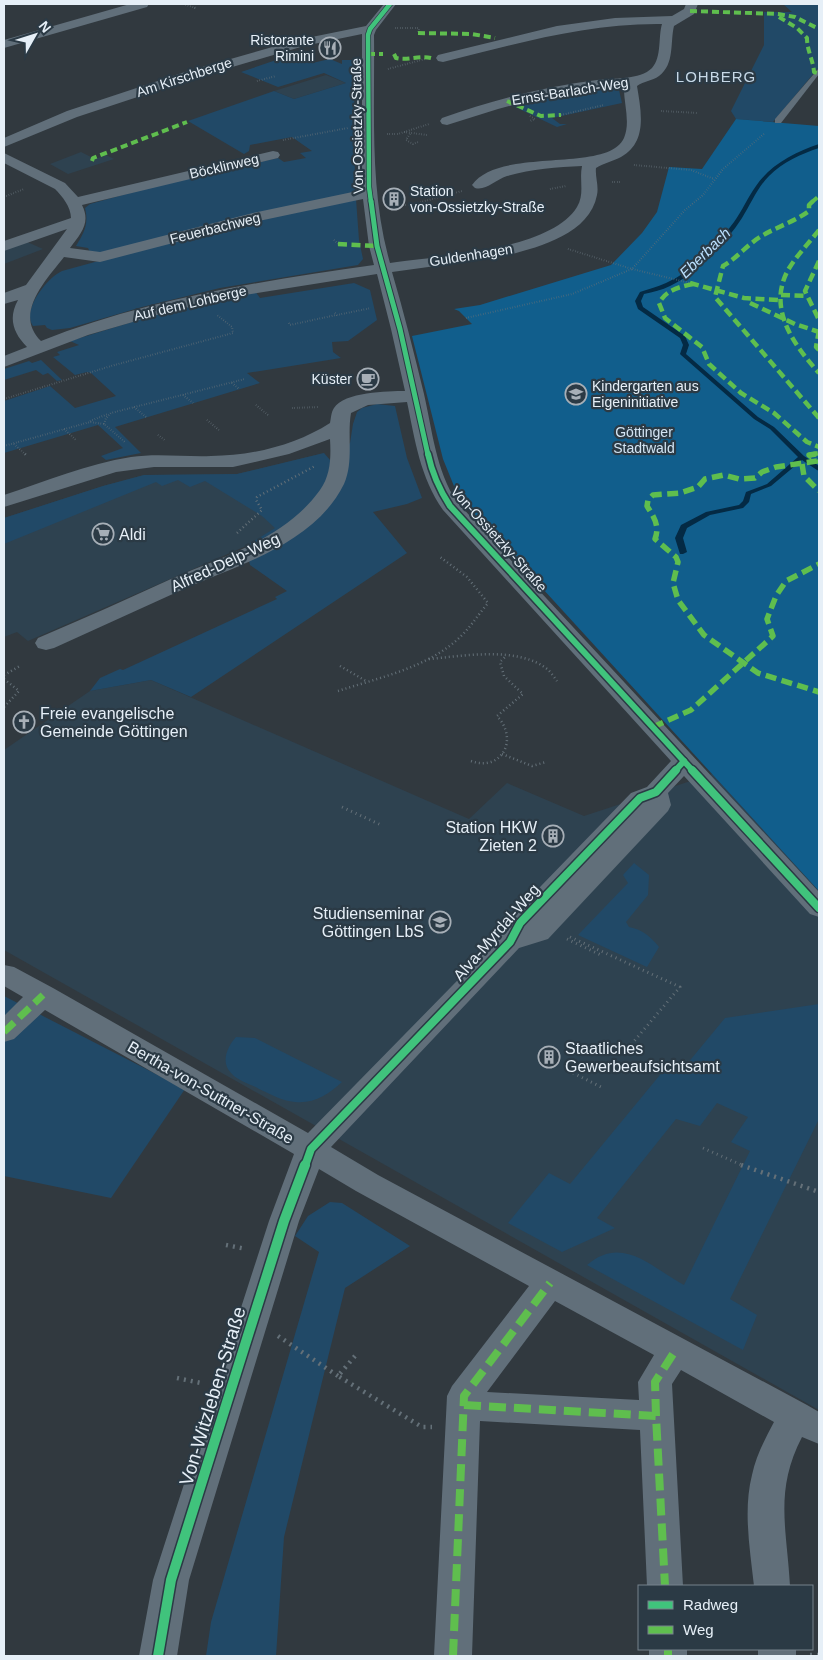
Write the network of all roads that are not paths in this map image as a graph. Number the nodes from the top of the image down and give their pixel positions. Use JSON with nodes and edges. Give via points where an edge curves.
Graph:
{"nodes":[{"id":1,"x":143,"y":4,"type":"edge"},
{"id":2,"x":390,"y":4,"type":"edge"},
{"id":3,"x":692,"y":4,"type":"edge"},
{"id":4,"x":674,"y":20,"type":"junction"},
{"id":5,"x":370,"y":29,"type":"junction"},
{"id":6,"x":4,"y":44,"type":"edge"},
{"id":7,"x":443,"y":58,"type":"road end"},
{"id":8,"x":819,"y":70,"type":"edge"},
{"id":9,"x":636,"y":80,"type":"junction"},
{"id":10,"x":778,"y":120,"type":"dead end"},
{"id":11,"x":447,"y":121,"type":"road end"},
{"id":12,"x":4,"y":143,"type":"edge"},
{"id":13,"x":273,"y":155,"type":"road end"},
{"id":14,"x":4,"y":157,"type":"edge"},
{"id":15,"x":594,"y":161,"type":"junction"},
{"id":16,"x":474,"y":187,"type":"road end"},
{"id":17,"x":370,"y":194,"type":"junction"},
{"id":18,"x":74,"y":202,"type":"junction"},
{"id":19,"x":79,"y":220,"type":"junction"},
{"id":20,"x":4,"y":246,"type":"edge"},
{"id":21,"x":60,"y":252,"type":"junction"},
{"id":22,"x":383,"y":268,"type":"junction"},
{"id":23,"x":33,"y":288,"type":"junction"},
{"id":24,"x":4,"y":299,"type":"edge"},
{"id":25,"x":38,"y":348,"type":"junction"},
{"id":26,"x":4,"y":362,"type":"edge"},
{"id":27,"x":416,"y":396,"type":"junction"},
{"id":28,"x":340,"y":436,"type":"junction"},
{"id":29,"x":4,"y":501,"type":"edge"},
{"id":30,"x":46,"y":643,"type":"dead end"},
{"id":31,"x":684,"y":761,"type":"junction"},
{"id":32,"x":656,"y":792,"type":"junction"},
{"id":33,"x":819,"y":908,"type":"edge"},
{"id":34,"x":510,"y":942,"type":"junction"},
{"id":35,"x":4,"y":974,"type":"edge"},
{"id":36,"x":43,"y":995,"type":"junction"},
{"id":37,"x":4,"y":1032,"type":"edge"},
{"id":38,"x":312,"y":1149,"type":"junction"},
{"id":39,"x":550,"y":1283,"type":"junction"},
{"id":40,"x":675,"y":1351,"type":"junction"},
{"id":41,"x":464,"y":1416,"type":"junction"},
{"id":42,"x":656,"y":1416,"type":"junction"},
{"id":43,"x":807,"y":1422,"type":"edge"},
{"id":44,"x":665,"y":1585,"type":"edge"},
{"id":45,"x":772,"y":1585,"type":"edge"},
{"id":46,"x":158,"y":1656,"type":"edge"},
{"id":47,"x":453,"y":1656,"type":"edge"}],
"edges":[{"from":1,"to":6,"type":"street"},
{"from":2,"to":5,"type":"street"},
{"from":3,"to":4,"type":"street","via":[[690,11]]},
{"from":4,"to":7,"type":"street","via":[[628,20],[563,28]]},
{"from":4,"to":9,"type":"street","via":[[666,29],[665,52],[660,66],[652,74]]},
{"from":5,"to":12,"type":"street","name":"Am Kirschberge","via":[[291,45],[212,68],[80,111]]},
{"from":5,"to":17,"type":"street","name":"Von-Ossietzky-Straße"},
{"from":8,"to":10,"type":"lane"},
{"from":9,"to":11,"type":"street","name":"Ernst-Barlach-Weg","via":[[539,93]]},
{"from":9,"to":15,"type":"street","via":[[630,86],[634,116],[631,139],[619,152]]},
{"from":13,"to":18,"type":"street","name":"Böcklinweg"},
{"from":14,"to":18,"type":"street","via":[[50,180],[68,193]]},
{"from":15,"to":16,"type":"street","via":[[563,162],[503,172]]},
{"from":15,"to":22,"type":"street","name":"Guldenhagen","via":[[588,170],[590,194],[583,211],[568,225],[542,239],[501,252]]},
{"from":17,"to":21,"type":"street","name":"Feuerbachweg","via":[[253,218],[100,257]]},
{"from":17,"to":22,"type":"street","name":"Von-Ossietzky-Straße"},
{"from":18,"to":19,"type":"street"},
{"from":19,"to":20,"type":"street"},
{"from":19,"to":21,"type":"street"},
{"from":21,"to":23,"type":"street"},
{"from":22,"to":25,"type":"street","name":"Auf dem Lohberge","via":[[271,285],[195,301],[82,331]]},
{"from":22,"to":27,"type":"street","name":"Von-Ossietzky-Straße"},
{"from":23,"to":24,"type":"street"},
{"from":23,"to":25,"type":"street","via":[[20,313],[25,334]]},
{"from":25,"to":26,"type":"street","name":"Auf dem Lohberge"},
{"from":27,"to":28,"type":"street","name":"Alfred-Delp-Weg","via":[[375,399],[351,405],[342,410]]},
{"from":27,"to":31,"type":"street","name":"Von-Ossietzky-Straße","via":[[431,469],[450,506]]},
{"from":28,"to":29,"type":"street","via":[[319,438],[223,462],[126,464]]},
{"from":28,"to":30,"type":"street","name":"Alfred-Delp-Weg","via":[[340,464],[330,491],[310,514],[278,538]]},
{"from":31,"to":32,"type":"street","name":"Alva-Myrdal-Weg"},
{"from":31,"to":33,"type":"street","name":"Von-Ossietzky-Straße"},
{"from":32,"to":34,"type":"street","name":"Alva-Myrdal-Weg","via":[[640,798],[520,923]]},
{"from":32,"to":34,"type":"street","name":"Alva-Myrdal-Weg","via":[[659,805],[539,934]]},
{"from":34,"to":38,"type":"street","name":"Alva-Myrdal-Weg"},
{"from":35,"to":36,"type":"street","name":"Bertha-von-Suttner-Straße"},
{"from":36,"to":37,"type":"street"},
{"from":36,"to":38,"type":"street","name":"Bertha-von-Suttner-Straße"},
{"from":38,"to":39,"type":"street","name":"Bertha-von-Suttner-Straße","via":[[367,1183]]},
{"from":38,"to":46,"type":"street","name":"Von-Witzleben-Straße","via":[[284,1221],[171,1580]]},
{"from":39,"to":40,"type":"street","name":"Bertha-von-Suttner-Straße"},
{"from":39,"to":41,"type":"street","via":[[464,1396]]},
{"from":40,"to":42,"type":"street","via":[[655,1382]]},
{"from":40,"to":43,"type":"street","name":"Bertha-von-Suttner-Straße"},
{"from":41,"to":42,"type":"street"},
{"from":41,"to":47,"type":"street"},
{"from":42,"to":44,"type":"street"},
{"from":43,"to":45,"type":"street","via":[[773,1462],[766,1513]]}]}
